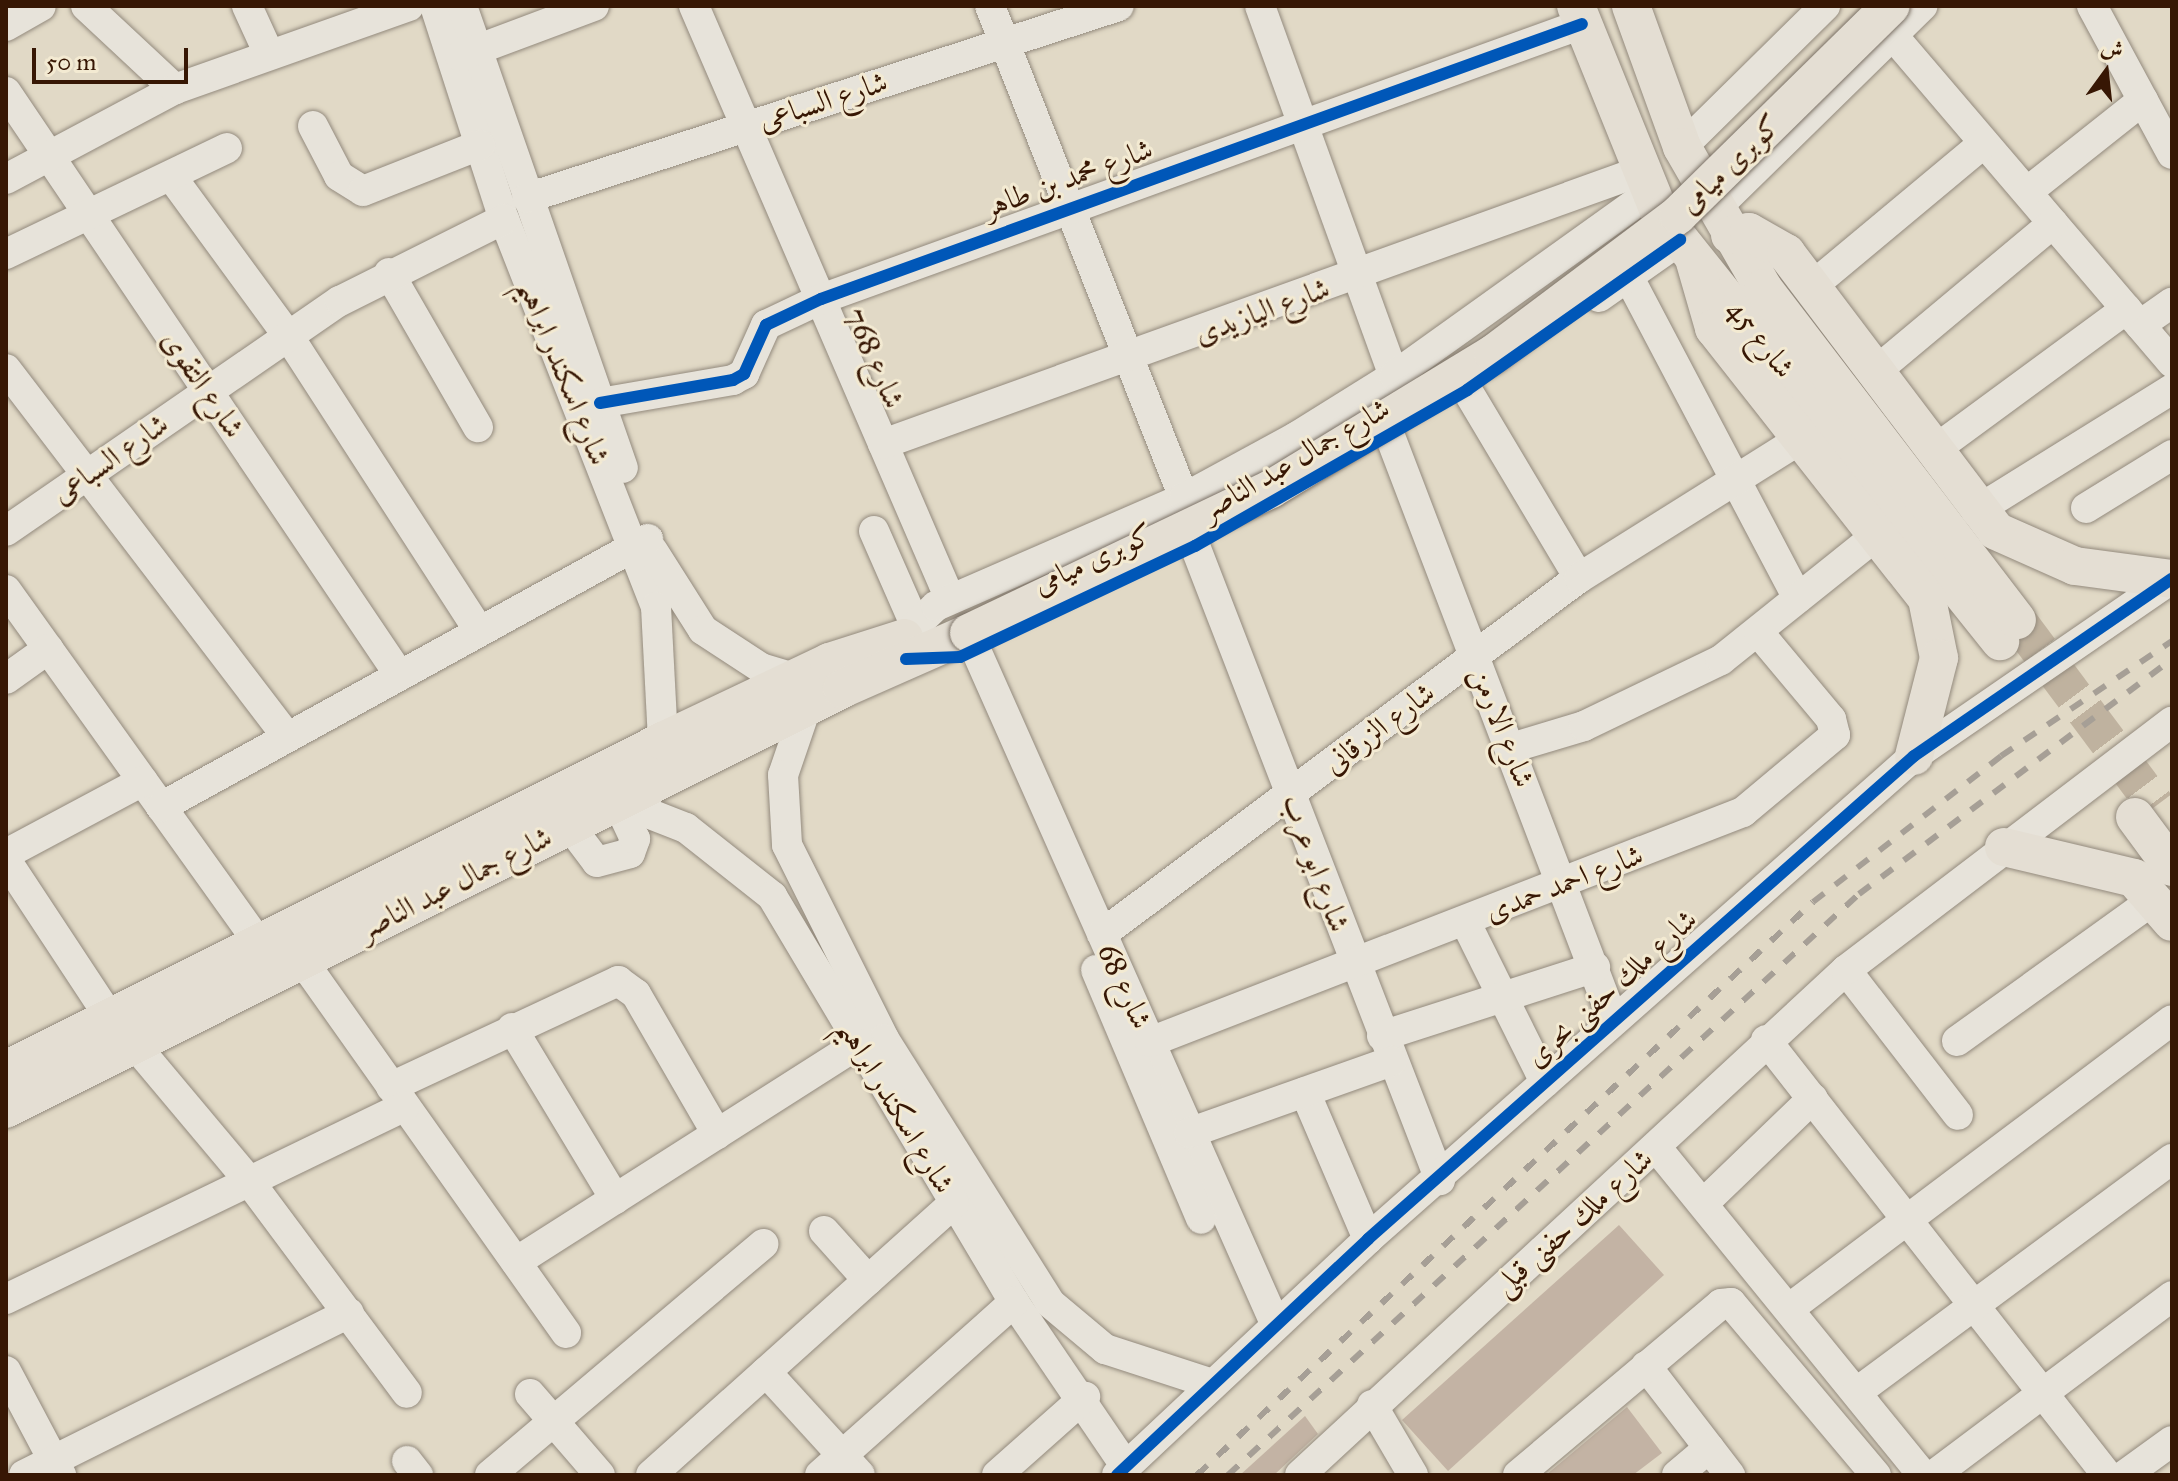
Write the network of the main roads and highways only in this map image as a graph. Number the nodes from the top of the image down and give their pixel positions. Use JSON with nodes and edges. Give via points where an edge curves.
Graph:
{"nodes":[{"id":1,"x":1631,"y":6,"type":"edge"},
{"id":2,"x":1861,"y":6,"type":"edge"},
{"id":3,"x":1579,"y":15,"type":"edge"},
{"id":4,"x":1892,"y":22,"type":"edge"},
{"id":5,"x":1723,"y":222,"type":"junction"},
{"id":6,"x":1687,"y":248,"type":"junction"},
{"id":7,"x":2172,"y":579,"type":"edge"},
{"id":8,"x":965,"y":623,"type":"junction"},
{"id":9,"x":800,"y":693,"type":"junction"},
{"id":10,"x":1914,"y":756,"type":"road end"},
{"id":11,"x":2154,"y":817,"type":"tunnel mouth"},
{"id":12,"x":2004,"y":847,"type":"road end"},
{"id":13,"x":2167,"y":896,"type":"edge"},
{"id":14,"x":123,"y":1032,"type":"junction"},
{"id":15,"x":6,"y":1070,"type":"edge"},
{"id":16,"x":6,"y":1109,"type":"edge"}],
"edges":[{"from":1,"to":5,"type":"main road","name":"شارع 45","via":[[1682,147]]},
{"from":2,"to":8,"type":"main road","name":"كوبرى ميامى","via":[[1668,199],[1483,343],[1264,477]]},
{"from":3,"to":6,"type":"main road","name":"شارع 45","via":[[1643,183]]},
{"from":4,"to":8,"type":"main road","name":"كوبرى ميامى","bridge":true,"via":[[1678,215],[1493,354],[1271,489]]},
{"from":5,"to":6,"type":"main road","name":"شارع 45","via":[[2009,630]]},
{"from":5,"to":7,"type":"main road","via":[[1769,239],[1976,511],[2044,557],[2108,575]]},
{"from":6,"to":10,"type":"main road","via":[[1714,328],[1881,532],[1927,599],[1937,629],[1934,695]]},
{"from":8,"to":9,"type":"main road","name":"شارع جمال عبد الناصر","via":[[906,640]]},
{"from":9,"to":14,"type":"main road","name":"شارع جمال عبد الناصر","via":[[617,801],[302,960]]},
{"from":9,"to":14,"type":"main road","name":"شارع جمال عبد الناصر","via":[[663,741],[262,947]]},
{"from":11,"to":13,"type":"main road"},
{"from":12,"to":13,"type":"main road","via":[[2106,869]]},
{"from":14,"to":15,"type":"main road","name":"شارع جمال عبد الناصر"},
{"from":14,"to":16,"type":"main road","name":"شارع جمال عبد الناصر"}]}
